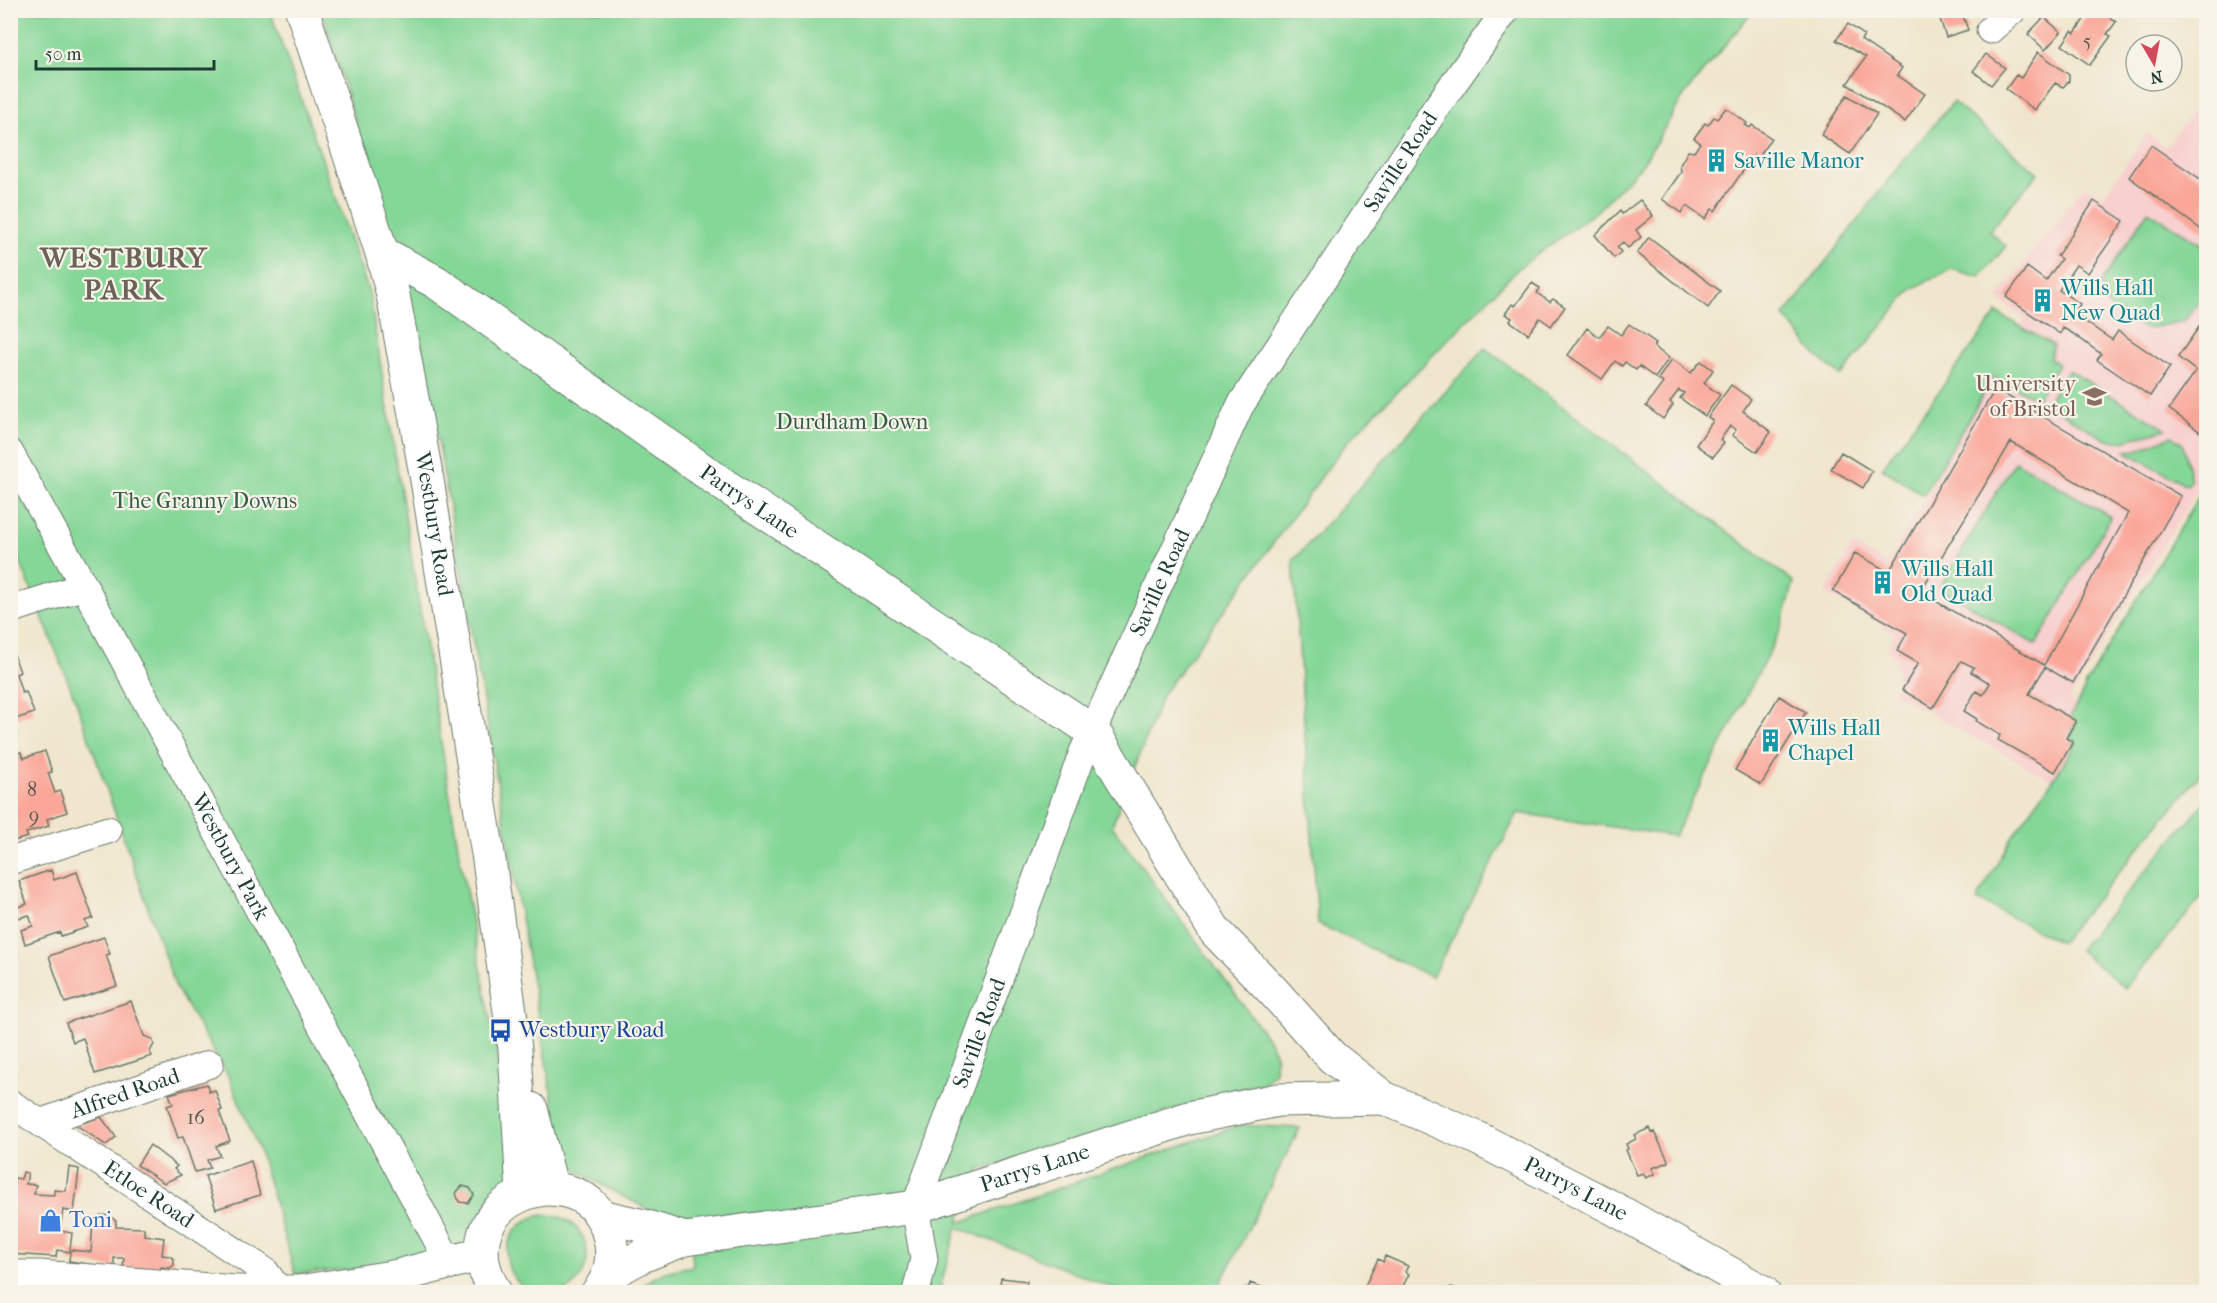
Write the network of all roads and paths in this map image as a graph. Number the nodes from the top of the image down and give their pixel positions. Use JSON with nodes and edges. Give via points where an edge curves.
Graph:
{"nodes":[{"id":1,"x":302,"y":10,"type":"edge"},
{"id":2,"x":1506,"y":10,"type":"edge"},
{"id":3,"x":2013,"y":10,"type":"edge"},
{"id":4,"x":1990,"y":30,"type":"dead end"},
{"id":5,"x":382,"y":253,"type":"junction"},
{"id":6,"x":436,"y":282,"type":"junction"},
{"id":7,"x":393,"y":295,"type":"junction"},
{"id":8,"x":10,"y":453,"type":"edge"},
{"id":9,"x":84,"y":586,"type":"junction"},
{"id":10,"x":10,"y":610,"type":"edge"},
{"id":11,"x":1081,"y":733,"type":"junction"},
{"id":12,"x":108,"y":830,"type":"dead end"},
{"id":13,"x":10,"y":861,"type":"edge"},
{"id":14,"x":210,"y":1064,"type":"dead end"},
{"id":15,"x":1384,"y":1098,"type":"junction"},
{"id":16,"x":10,"y":1103,"type":"edge"},
{"id":17,"x":42,"y":1122,"type":"junction"},
{"id":18,"x":537,"y":1191,"type":"junction"},
{"id":19,"x":915,"y":1207,"type":"junction"},
{"id":20,"x":601,"y":1216,"type":"junction"},
{"id":21,"x":685,"y":1239,"type":"junction"},
{"id":22,"x":449,"y":1262,"type":"junction"},
{"id":23,"x":488,"y":1275,"type":"edge"},
{"id":24,"x":398,"y":1276,"type":"junction"},
{"id":25,"x":10,"y":1277,"type":"edge"},
{"id":26,"x":604,"y":1283,"type":"edge"},
{"id":27,"x":133,"y":1289,"type":"edge"},
{"id":28,"x":280,"y":1292,"type":"edge"},
{"id":29,"x":916,"y":1293,"type":"edge"},
{"id":30,"x":1763,"y":1293,"type":"edge"}],
"edges":[{"from":1,"to":5,"type":"main road","name":"Westbury Road"},
{"from":2,"to":11,"type":"street","name":"Saville Road","via":[[1436,108],[1240,406]]},
{"from":3,"to":4,"type":"street"},
{"from":5,"to":6,"type":"main road","name":"Parrys Lane"},
{"from":5,"to":7,"type":"main road","name":"Westbury Road"},
{"from":6,"to":7,"type":"main road"},
{"from":6,"to":11,"type":"main road","name":"Parrys Lane"},
{"from":7,"to":18,"type":"main road","name":"Westbury Road","via":[[489,860]]},
{"from":8,"to":9,"type":"street","name":"Westbury Park"},
{"from":9,"to":10,"type":"street"},
{"from":9,"to":22,"type":"street","name":"Westbury Park"},
{"from":11,"to":15,"type":"main road","name":"Parrys Lane","via":[[1215,931],[1332,1057]]},
{"from":11,"to":19,"type":"street","name":"Saville Road"},
{"from":12,"to":13,"type":"street"},
{"from":14,"to":17,"type":"street","name":"Alfred Road"},
{"from":15,"to":19,"type":"main road","name":"Parrys Lane","via":[[1278,1100],[1189,1118]]},
{"from":15,"to":30,"type":"main road","name":"Parrys Lane","via":[[1475,1137],[1614,1208]]},
{"from":16,"to":17,"type":"street","name":"Etloe Road"},
{"from":17,"to":28,"type":"street","name":"Etloe Road","via":[[265,1271]]},
{"from":18,"to":20,"type":"main road","via":[[571,1193]]},
{"from":18,"to":23,"type":"main road","via":[[507,1202],[493,1216],[485,1234]]},
{"from":19,"to":21,"type":"main road","name":"Parrys Lane"},
{"from":19,"to":29,"type":"street","via":[[924,1259]]},
{"from":20,"to":21,"type":"main road","name":"Parrys Lane"},
{"from":20,"to":26,"type":"main road","via":[[608,1230],[612,1259]]},
{"from":21,"to":26,"type":"main road","name":"Parrys Lane","via":[[642,1256]]},
{"from":22,"to":23,"type":"main road"},
{"from":22,"to":24,"type":"main road"},
{"from":23,"to":24,"type":"main road"},
{"from":24,"to":28,"type":"main road"},
{"from":25,"to":27,"type":"main road"},
{"from":27,"to":28,"type":"main road"}]}
